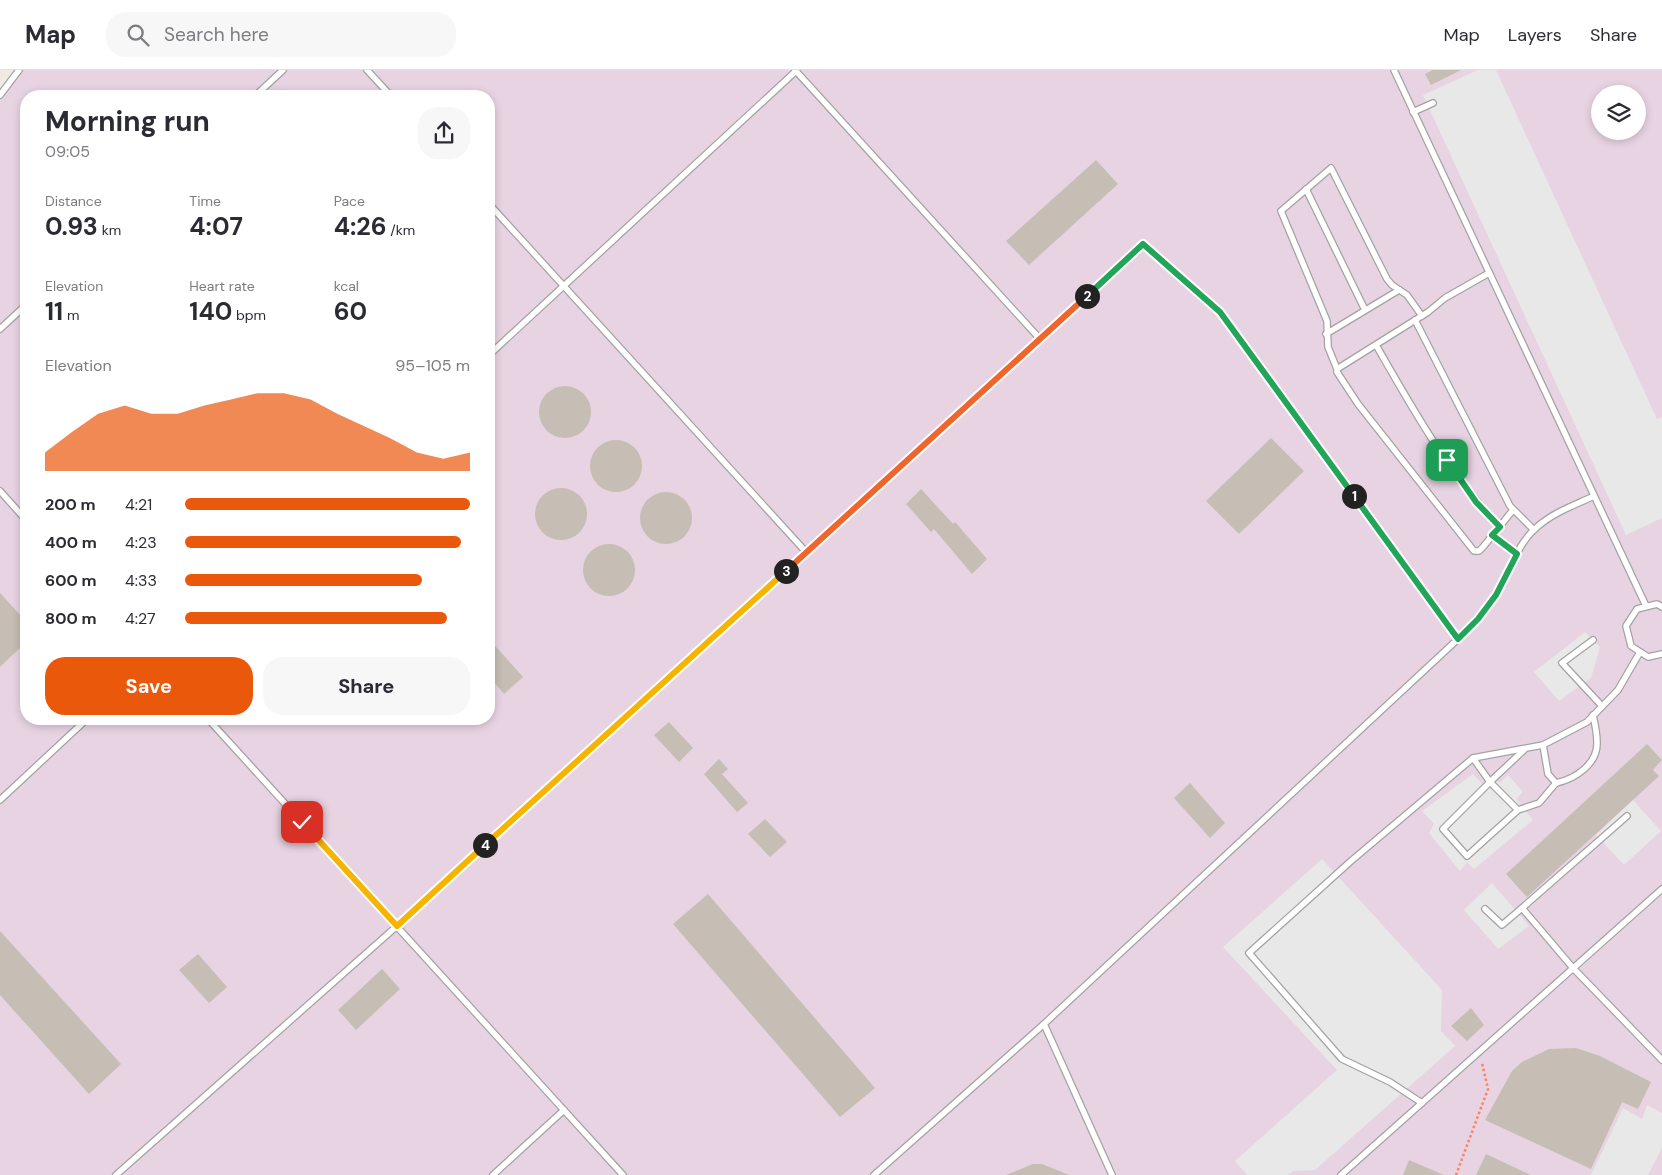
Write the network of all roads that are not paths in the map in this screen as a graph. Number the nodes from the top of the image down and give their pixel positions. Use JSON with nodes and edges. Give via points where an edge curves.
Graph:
{"nodes":[{"id":1,"x":19,"y":70,"type":"edge"},
{"id":2,"x":283,"y":70,"type":"edge"},
{"id":3,"x":367,"y":70,"type":"edge"},
{"id":4,"x":796,"y":70,"type":"edge"},
{"id":5,"x":1394,"y":70,"type":"edge"},
{"id":6,"x":261,"y":90,"type":"edge"},
{"id":7,"x":385,"y":90,"type":"edge"},
{"id":8,"x":0,"y":95,"type":"edge"},
{"id":9,"x":1433,"y":103,"type":"dead end"},
{"id":10,"x":1413,"y":112,"type":"junction"},
{"id":11,"x":1306,"y":189,"type":"junction"},
{"id":12,"x":495,"y":211,"type":"edge"},
{"id":13,"x":1489,"y":273,"type":"junction"},
{"id":14,"x":564,"y":287,"type":"junction"},
{"id":15,"x":1399,"y":290,"type":"junction"},
{"id":16,"x":1365,"y":310,"type":"junction"},
{"id":17,"x":20,"y":311,"type":"edge"},
{"id":18,"x":1422,"y":316,"type":"junction"},
{"id":19,"x":1415,"y":320,"type":"junction"},
{"id":20,"x":0,"y":329,"type":"edge"},
{"id":21,"x":1326,"y":334,"type":"junction"},
{"id":22,"x":1040,"y":339,"type":"junction"},
{"id":23,"x":1376,"y":345,"type":"junction"},
{"id":24,"x":495,"y":350,"type":"edge"},
{"id":25,"x":1337,"y":369,"type":"junction"},
{"id":26,"x":0,"y":491,"type":"edge"},
{"id":27,"x":1594,"y":496,"type":"junction"},
{"id":28,"x":1513,"y":510,"type":"junction"},
{"id":29,"x":20,"y":513,"type":"edge"},
{"id":30,"x":1500,"y":527,"type":"junction"},
{"id":31,"x":1536,"y":529,"type":"junction"},
{"id":32,"x":1492,"y":535,"type":"junction"},
{"id":33,"x":806,"y":552,"type":"junction"},
{"id":34,"x":1517,"y":554,"type":"junction"},
{"id":35,"x":1646,"y":606,"type":"junction"},
{"id":36,"x":1662,"y":607,"type":"edge"},
{"id":37,"x":1458,"y":639,"type":"junction"},
{"id":38,"x":1593,"y":640,"type":"dead end"},
{"id":39,"x":1640,"y":652,"type":"junction"},
{"id":40,"x":1662,"y":654,"type":"edge"},
{"id":41,"x":1602,"y":706,"type":"junction"},
{"id":42,"x":1593,"y":715,"type":"junction"},
{"id":43,"x":81,"y":725,"type":"edge"},
{"id":44,"x":213,"y":725,"type":"edge"},
{"id":45,"x":1543,"y":745,"type":"junction"},
{"id":46,"x":1525,"y":749,"type":"junction"},
{"id":47,"x":1473,"y":758,"type":"junction"},
{"id":48,"x":1490,"y":782,"type":"junction"},
{"id":49,"x":1556,"y":783,"type":"junction"},
{"id":50,"x":0,"y":800,"type":"edge"},
{"id":51,"x":1518,"y":810,"type":"junction"},
{"id":52,"x":1627,"y":816,"type":"dead end"},
{"id":53,"x":1662,"y":889,"type":"edge"},
{"id":54,"x":1522,"y":908,"type":"junction"},
{"id":55,"x":1485,"y":909,"type":"dead end"},
{"id":56,"x":397,"y":926,"type":"junction"},
{"id":57,"x":1573,"y":968,"type":"junction"},
{"id":58,"x":1044,"y":1024,"type":"junction"},
{"id":59,"x":1662,"y":1060,"type":"edge"},
{"id":60,"x":1422,"y":1103,"type":"junction"},
{"id":61,"x":564,"y":1110,"type":"junction"},
{"id":62,"x":116,"y":1175,"type":"edge"},
{"id":63,"x":494,"y":1175,"type":"edge"},
{"id":64,"x":623,"y":1175,"type":"edge"},
{"id":65,"x":874,"y":1175,"type":"edge"},
{"id":66,"x":1112,"y":1175,"type":"edge"},
{"id":67,"x":1341,"y":1175,"type":"edge"}],
"edges":[{"from":1,"to":8,"type":"lane"},
{"from":2,"to":6,"type":"lane"},
{"from":3,"to":7,"type":"lane"},
{"from":4,"to":14,"type":"lane"},
{"from":4,"to":22,"type":"lane"},
{"from":5,"to":10,"type":"lane"},
{"from":9,"to":10,"type":"lane"},
{"from":10,"to":13,"type":"lane"},
{"from":11,"to":15,"type":"lane","via":[[1330,168],[1387,279]]},
{"from":11,"to":16,"type":"lane"},
{"from":11,"to":21,"type":"lane","via":[[1281,211],[1327,321]]},
{"from":12,"to":14,"type":"lane"},
{"from":13,"to":18,"type":"lane","via":[[1445,298]]},
{"from":13,"to":27,"type":"lane"},
{"from":14,"to":24,"type":"lane"},
{"from":14,"to":33,"type":"lane"},
{"from":15,"to":16,"type":"lane"},
{"from":15,"to":18,"type":"lane","via":[[1413,302]]},
{"from":16,"to":21,"type":"lane"},
{"from":17,"to":20,"type":"lane"},
{"from":18,"to":19,"type":"lane"},
{"from":19,"to":23,"type":"lane"},
{"from":19,"to":28,"type":"lane"},
{"from":21,"to":25,"type":"lane"},
{"from":22,"to":33,"type":"lane"},
{"from":22,"to":37,"type":"lane","via":[[1143,244],[1220,312]]},
{"from":23,"to":25,"type":"lane"},
{"from":23,"to":30,"type":"lane","via":[[1419,419],[1476,502]]},
{"from":25,"to":32,"type":"lane","via":[[1337,376],[1358,404],[1470,546],[1479,551]]},
{"from":26,"to":29,"type":"lane"},
{"from":27,"to":31,"type":"lane","via":[[1558,512]]},
{"from":27,"to":35,"type":"lane"},
{"from":28,"to":30,"type":"lane"},
{"from":28,"to":31,"type":"lane"},
{"from":30,"to":32,"type":"lane"},
{"from":31,"to":34,"type":"lane"},
{"from":32,"to":34,"type":"lane"},
{"from":33,"to":56,"type":"lane"},
{"from":34,"to":37,"type":"lane","via":[[1496,595]]},
{"from":35,"to":36,"type":"lane","via":[[1657,604]]},
{"from":35,"to":39,"type":"lane","via":[[1637,609],[1626,626],[1631,646]]},
{"from":37,"to":58,"type":"lane"},
{"from":38,"to":41,"type":"lane","via":[[1562,663]]},
{"from":39,"to":40,"type":"lane","via":[[1648,657]]},
{"from":39,"to":41,"type":"lane","via":[[1618,690]]},
{"from":41,"to":42,"type":"lane"},
{"from":42,"to":45,"type":"lane","via":[[1587,722]]},
{"from":42,"to":49,"type":"lane","via":[[1598,744],[1591,764],[1568,780]]},
{"from":43,"to":50,"type":"lane"},
{"from":44,"to":56,"type":"lane"},
{"from":45,"to":46,"type":"lane"},
{"from":45,"to":49,"type":"lane","via":[[1548,774]]},
{"from":46,"to":47,"type":"lane"},
{"from":46,"to":48,"type":"lane"},
{"from":47,"to":48,"type":"lane"},
{"from":47,"to":60,"type":"lane","via":[[1249,953],[1342,1059],[1390,1082]]},
{"from":48,"to":51,"type":"lane"},
{"from":48,"to":51,"type":"lane","via":[[1443,829],[1467,856]]},
{"from":49,"to":51,"type":"lane","via":[[1539,803]]},
{"from":52,"to":54,"type":"lane"},
{"from":53,"to":57,"type":"lane"},
{"from":54,"to":55,"type":"lane","via":[[1502,925]]},
{"from":54,"to":57,"type":"lane"},
{"from":56,"to":61,"type":"lane"},
{"from":56,"to":62,"type":"lane"},
{"from":57,"to":59,"type":"lane"},
{"from":57,"to":60,"type":"lane"},
{"from":58,"to":65,"type":"lane"},
{"from":58,"to":66,"type":"lane"},
{"from":60,"to":67,"type":"lane"},
{"from":61,"to":63,"type":"lane"},
{"from":61,"to":64,"type":"lane"}]}
